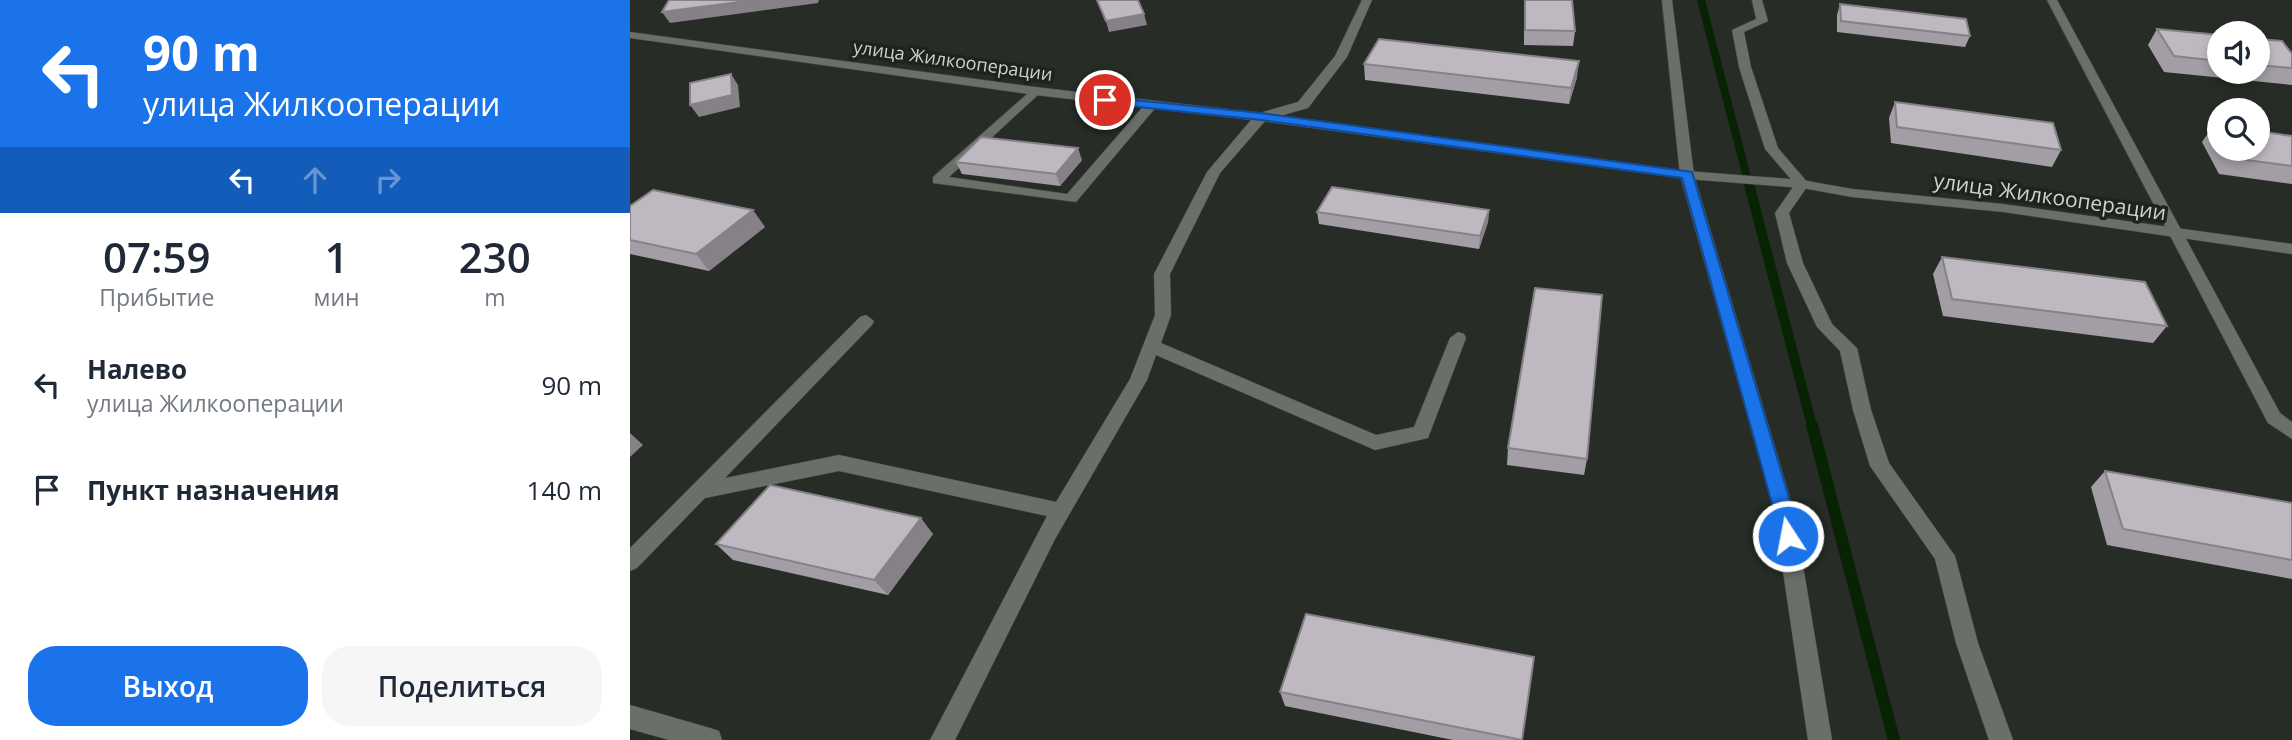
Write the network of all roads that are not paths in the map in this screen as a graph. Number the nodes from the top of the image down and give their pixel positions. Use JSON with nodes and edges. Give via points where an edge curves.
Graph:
{"nodes":[{"id":1,"x":1367,"y":0,"type":"edge"},
{"id":2,"x":1667,"y":0,"type":"edge"},
{"id":3,"x":1756,"y":0,"type":"edge"},
{"id":4,"x":2052,"y":0,"type":"edge"},
{"id":5,"x":630,"y":35,"type":"edge"},
{"id":6,"x":1035,"y":91,"type":"junction"},
{"id":7,"x":1151,"y":106,"type":"junction"},
{"id":8,"x":1261,"y":117,"type":"junction"},
{"id":9,"x":1687,"y":175,"type":"junction"},
{"id":10,"x":1802,"y":184,"type":"junction"},
{"id":11,"x":2175,"y":232,"type":"junction"},
{"id":12,"x":2292,"y":249,"type":"edge"},
{"id":13,"x":866,"y":321,"type":"dead end"},
{"id":14,"x":1458,"y":338,"type":"dead end"},
{"id":15,"x":1151,"y":346,"type":"junction"},
{"id":16,"x":2292,"y":432,"type":"edge"},
{"id":17,"x":699,"y":491,"type":"junction"},
{"id":18,"x":1061,"y":511,"type":"junction"},
{"id":19,"x":630,"y":562,"type":"edge"},
{"id":20,"x":630,"y":717,"type":"edge"},
{"id":21,"x":710,"y":740,"type":"edge"},
{"id":22,"x":942,"y":740,"type":"edge"},
{"id":23,"x":1821,"y":740,"type":"edge"},
{"id":24,"x":2001,"y":740,"type":"edge"}],
"edges":[{"from":1,"to":8,"type":"street","via":[[1341,57],[1303,105]]},
{"from":2,"to":9,"type":"street"},
{"from":3,"to":10,"type":"street","via":[[1762,21],[1738,30],[1745,67],[1772,149]]},
{"from":4,"to":11,"type":"street"},
{"from":5,"to":6,"type":"street","name":"улица Жилкооперации"},
{"from":6,"to":7,"type":"street","name":"улица Жилкооперации"},
{"from":6,"to":7,"type":"street","via":[[938,180],[1071,199]]},
{"from":7,"to":8,"type":"street","name":"улица Жилкооперации"},
{"from":8,"to":9,"type":"street","name":"улица Жилкооперации"},
{"from":8,"to":15,"type":"street","via":[[1214,172],[1162,274],[1163,315]]},
{"from":9,"to":10,"type":"street","name":"улица Жилкооперации"},
{"from":9,"to":23,"type":"street","via":[[1784,511]]},
{"from":10,"to":11,"type":"street","name":"улица Жилкооперации"},
{"from":10,"to":24,"type":"street","via":[[1782,213],[1795,263],[1825,327],[1848,348],[1880,466],[1945,556],[1966,643]]},
{"from":11,"to":12,"type":"street","name":"улица Жилкооперации"},
{"from":11,"to":16,"type":"street","via":[[2274,418]]},
{"from":13,"to":17,"type":"street"},
{"from":14,"to":15,"type":"street","via":[[1421,433],[1375,443]]},
{"from":15,"to":18,"type":"street","via":[[1138,380]]},
{"from":17,"to":18,"type":"street","via":[[839,463]]},
{"from":17,"to":19,"type":"street"},
{"from":18,"to":22,"type":"street"},
{"from":20,"to":21,"type":"street"}]}
